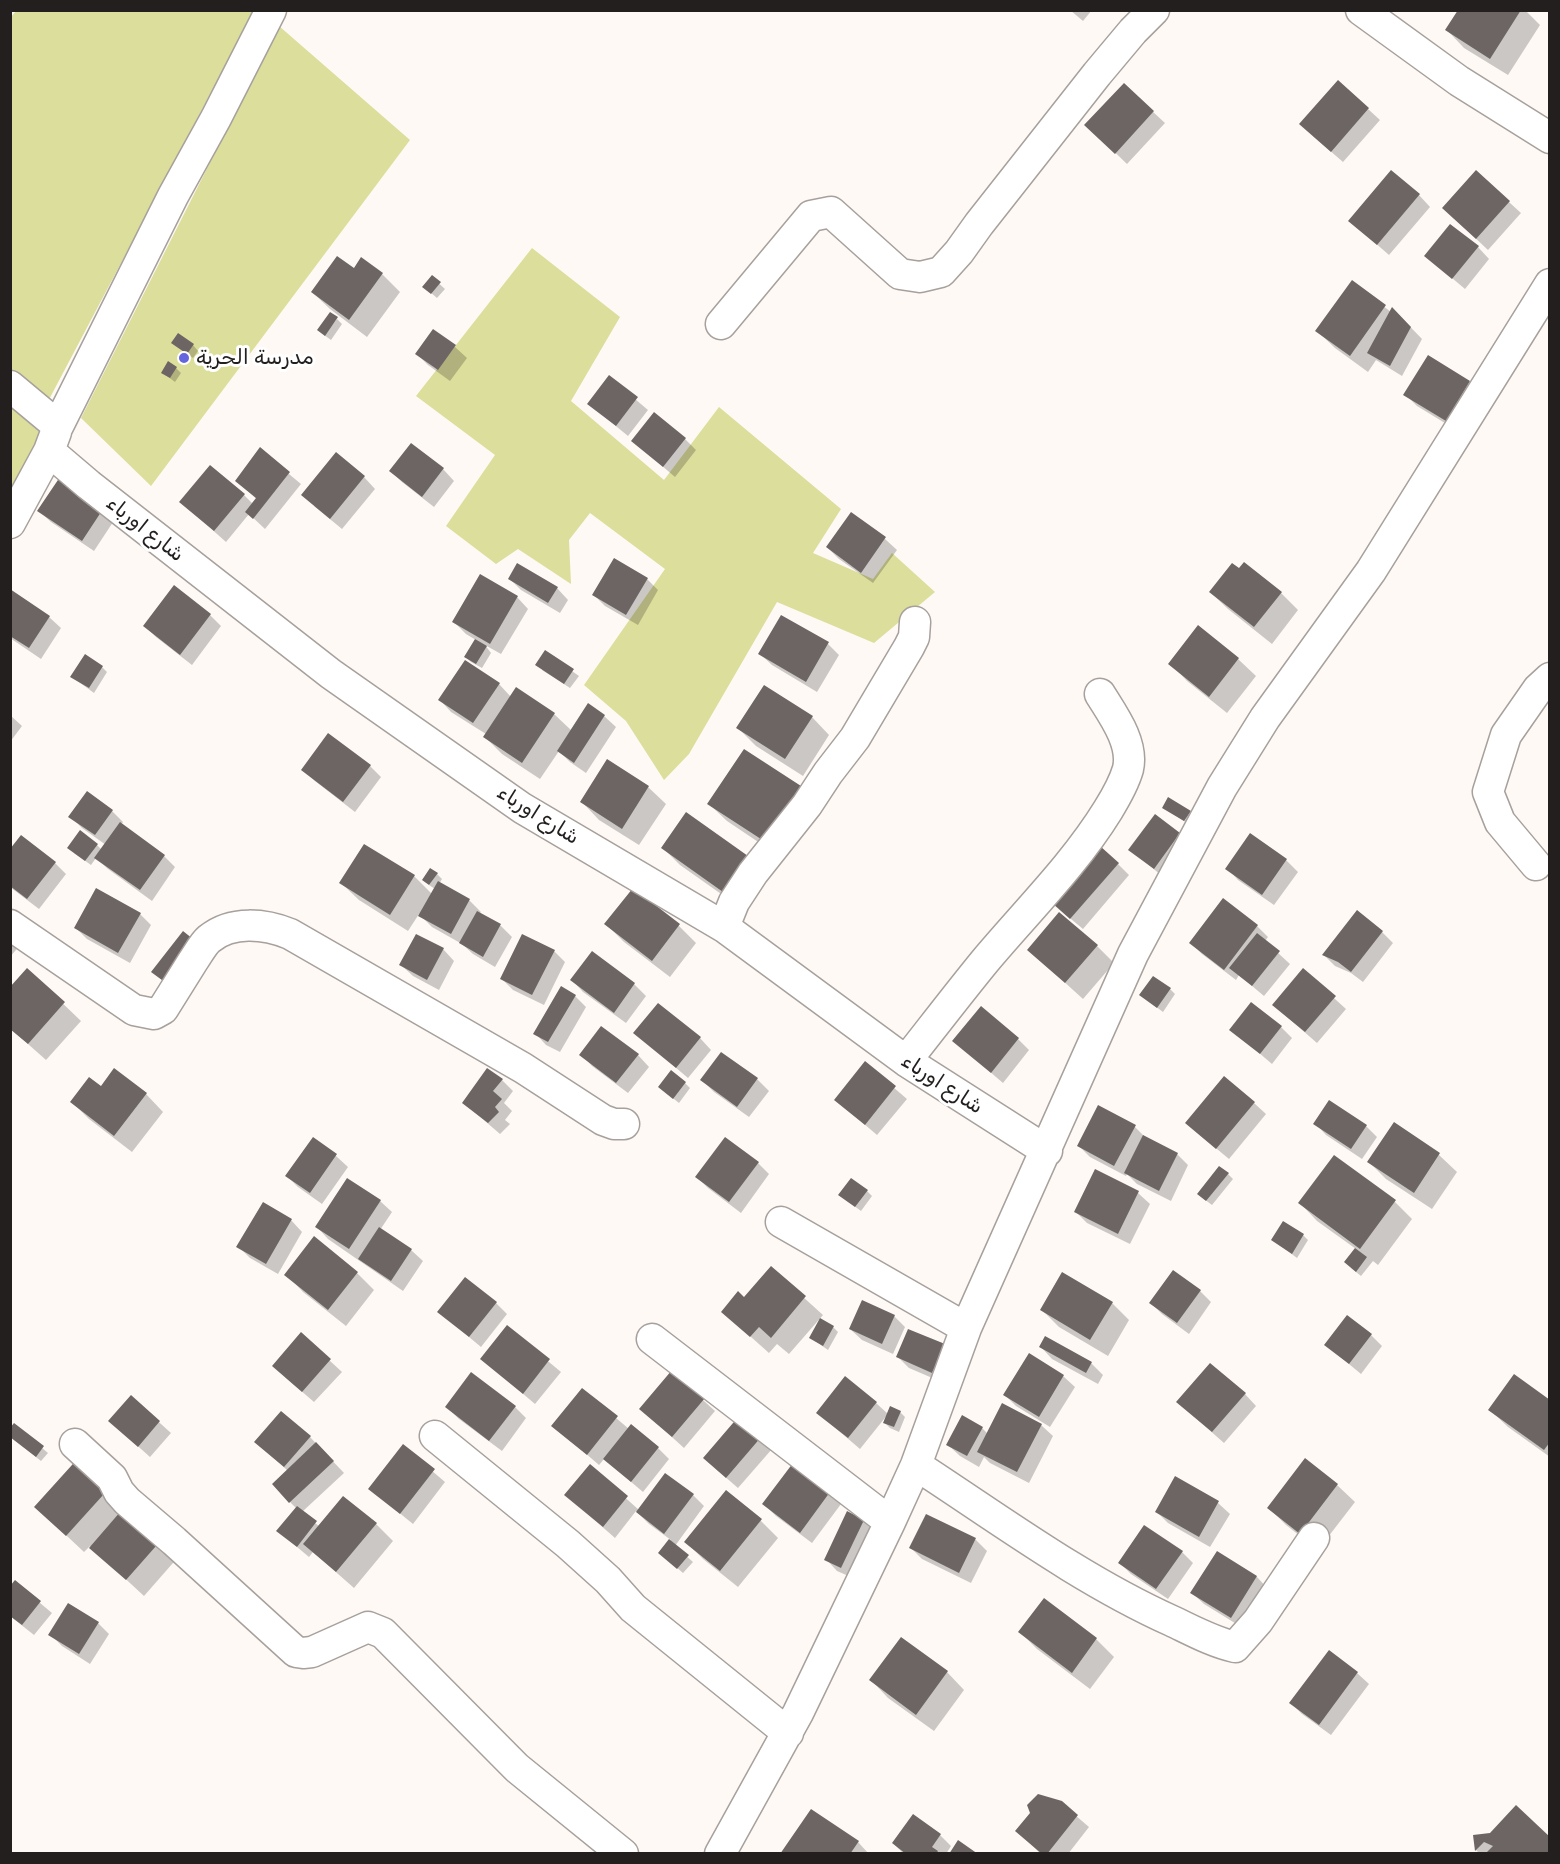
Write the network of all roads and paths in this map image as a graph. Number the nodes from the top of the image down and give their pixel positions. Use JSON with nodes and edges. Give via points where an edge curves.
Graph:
{"nodes":[{"id":1,"x":271,"y":10,"type":"edge"},
{"id":2,"x":1154,"y":10,"type":"edge"},
{"id":3,"x":1361,"y":10,"type":"edge"},
{"id":4,"x":1550,"y":138,"type":"edge"},
{"id":5,"x":1550,"y":284,"type":"edge"},
{"id":6,"x":721,"y":324,"type":"dead end"},
{"id":7,"x":10,"y":386,"type":"edge"},
{"id":8,"x":54,"y":438,"type":"junction"},
{"id":9,"x":10,"y":523,"type":"edge"},
{"id":10,"x":915,"y":622,"type":"dead end"},
{"id":11,"x":1550,"y":678,"type":"edge"},
{"id":12,"x":1100,"y":694,"type":"dead end"},
{"id":13,"x":1536,"y":865,"type":"dead end"},
{"id":14,"x":10,"y":925,"type":"edge"},
{"id":15,"x":724,"y":927,"type":"junction"},
{"id":16,"x":906,"y":1061,"type":"junction"},
{"id":17,"x":624,"y":1124,"type":"dead end"},
{"id":18,"x":1047,"y":1151,"type":"junction"},
{"id":19,"x":781,"y":1222,"type":"dead end"},
{"id":20,"x":966,"y":1328,"type":"junction"},
{"id":21,"x":652,"y":1340,"type":"dead end"},
{"id":22,"x":435,"y":1436,"type":"dead end"},
{"id":23,"x":75,"y":1444,"type":"dead end"},
{"id":24,"x":916,"y":1465,"type":"junction"},
{"id":25,"x":890,"y":1522,"type":"junction"},
{"id":26,"x":1314,"y":1538,"type":"dead end"},
{"id":27,"x":788,"y":1733,"type":"junction"},
{"id":28,"x":623,"y":1854,"type":"edge"},
{"id":29,"x":720,"y":1854,"type":"edge"}],
"edges":[{"from":1,"to":8,"type":"street","via":[[173,196]]},
{"from":2,"to":6,"type":"street","via":[[1096,74],[941,272],[920,277],[900,274],[831,212],[811,216]]},
{"from":3,"to":4,"type":"street","via":[[1459,81]]},
{"from":5,"to":18,"type":"street","via":[[1371,571],[1265,718],[1221,787],[1133,954]]},
{"from":7,"to":8,"type":"street","name":"شارع اورباء"},
{"from":8,"to":9,"type":"street"},
{"from":8,"to":15,"type":"street","name":"شارع اورباء","via":[[88,485],[340,681],[522,808]]},
{"from":10,"to":15,"type":"street","via":[[914,637],[874,706],[807,805],[753,873],[734,902]]},
{"from":11,"to":13,"type":"street","via":[[1506,735],[1488,792],[1500,822]]},
{"from":12,"to":16,"type":"street","via":[[1129,752],[1128,769],[1118,793],[1095,831]]},
{"from":14,"to":17,"type":"street","via":[[134,1010],[154,1014],[163,1009],[207,940],[220,931],[242,926],[278,929],[523,1068],[603,1120]]},
{"from":15,"to":16,"type":"street","name":"شارع اورباء"},
{"from":16,"to":18,"type":"street","name":"شارع اورباء"},
{"from":18,"to":20,"type":"street"},
{"from":19,"to":20,"type":"street"},
{"from":20,"to":24,"type":"street"},
{"from":21,"to":25,"type":"street"},
{"from":22,"to":27,"type":"street","via":[[568,1544],[633,1608]]},
{"from":23,"to":28,"type":"street","via":[[112,1478],[127,1501],[296,1652],[312,1652],[368,1627],[383,1633],[517,1768]]},
{"from":24,"to":25,"type":"street"},
{"from":24,"to":26,"type":"street","via":[[1091,1580],[1198,1634],[1235,1647]]},
{"from":25,"to":27,"type":"street"},
{"from":27,"to":29,"type":"street"}]}
